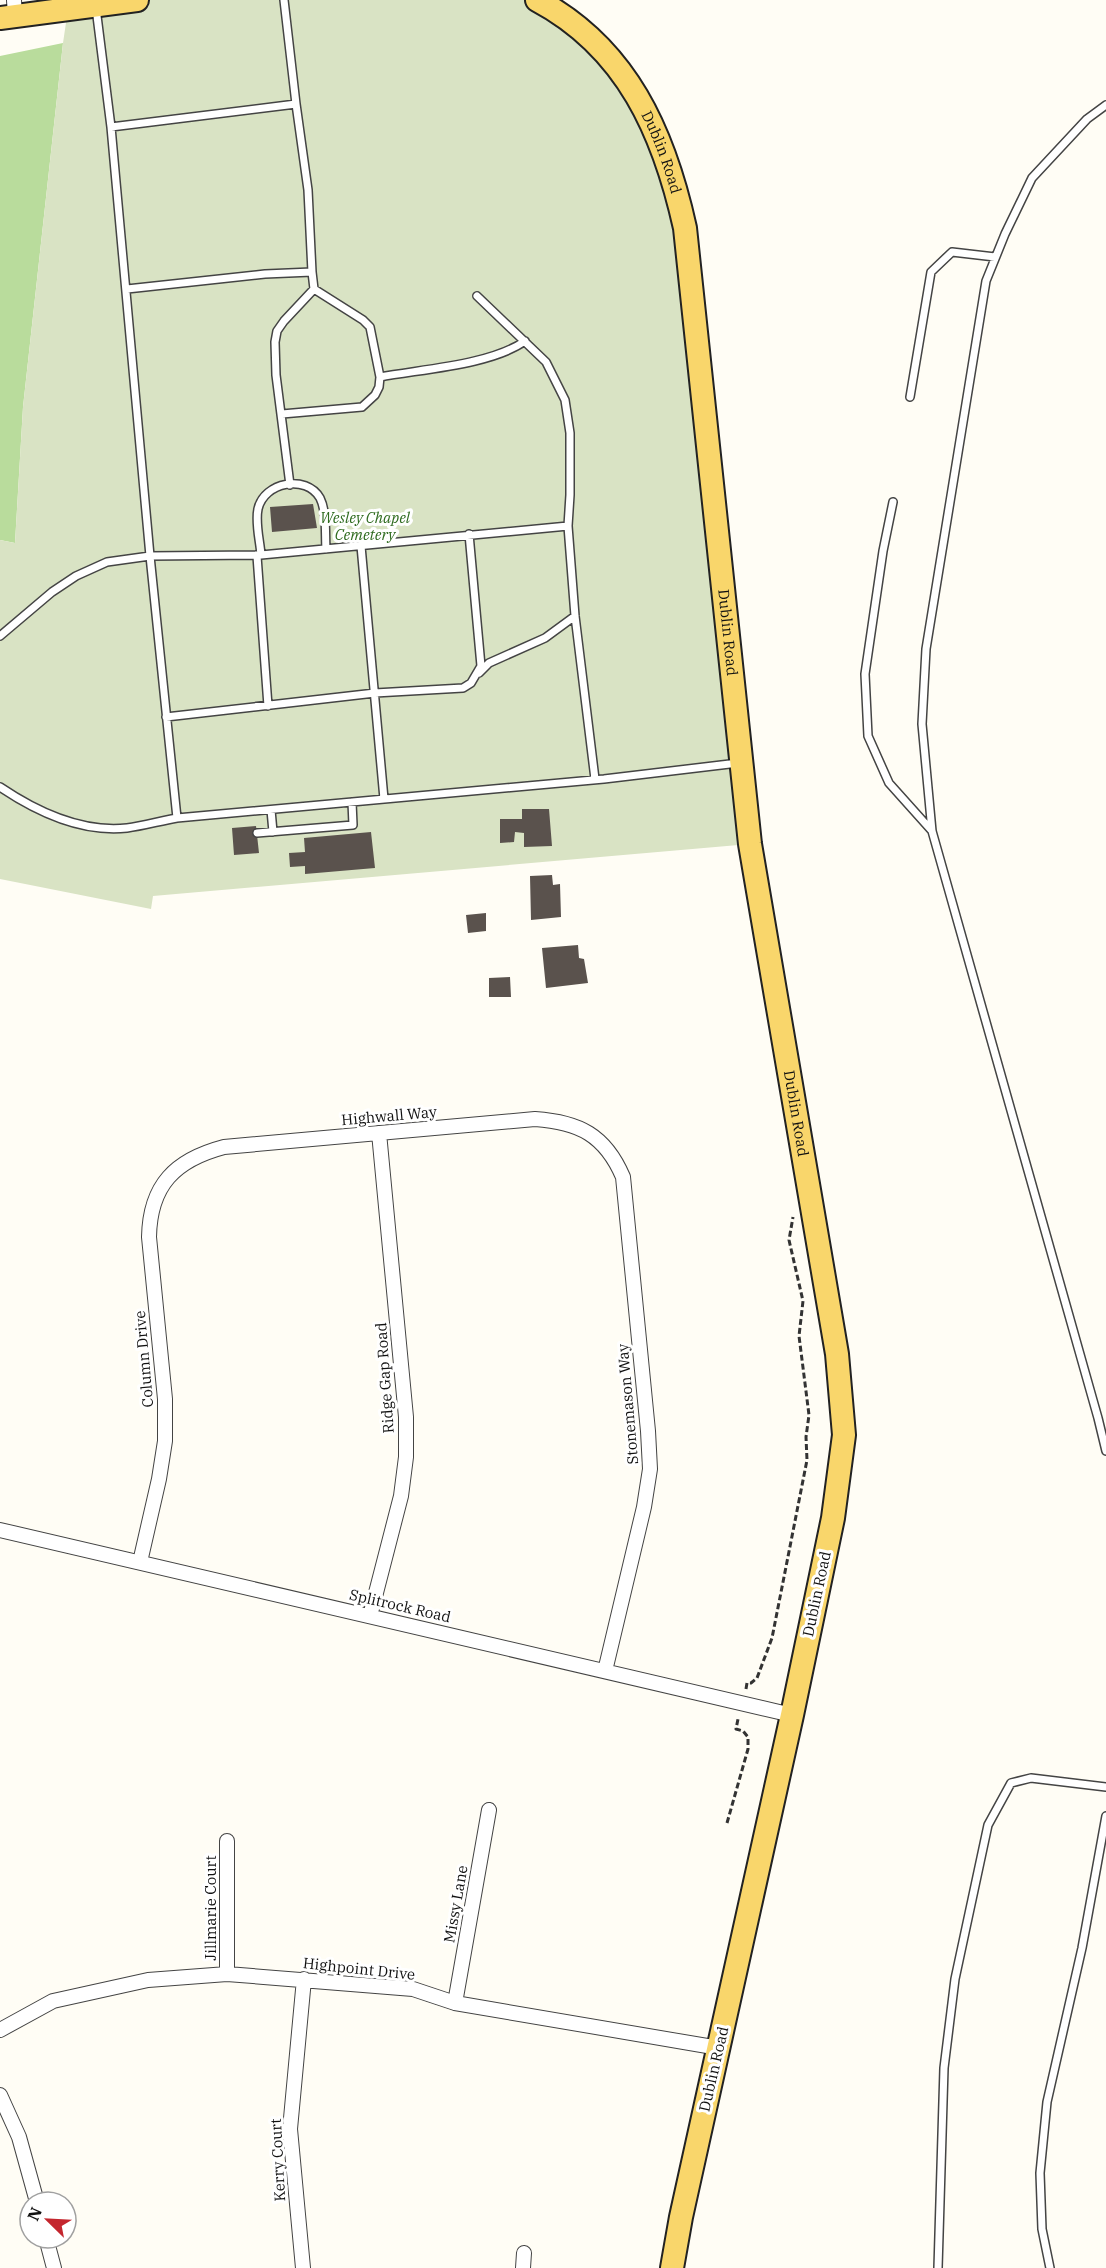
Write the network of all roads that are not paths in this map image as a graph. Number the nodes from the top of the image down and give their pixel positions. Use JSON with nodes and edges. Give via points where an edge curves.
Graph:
{"nodes":[{"id":1,"x":137,"y":0,"type":"edge"},
{"id":2,"x":284,"y":0,"type":"edge"},
{"id":3,"x":537,"y":0,"type":"edge"},
{"id":4,"x":95,"y":6,"type":"junction"},
{"id":5,"x":10,"y":12,"type":"edge"},
{"id":6,"x":296,"y":104,"type":"junction"},
{"id":7,"x":1106,"y":105,"type":"edge"},
{"id":8,"x":111,"y":127,"type":"junction"},
{"id":9,"x":995,"y":257,"type":"junction"},
{"id":10,"x":312,"y":272,"type":"junction"},
{"id":11,"x":127,"y":289,"type":"junction"},
{"id":12,"x":314,"y":289,"type":"junction"},
{"id":13,"x":477,"y":296,"type":"dead end"},
{"id":14,"x":525,"y":341,"type":"junction"},
{"id":15,"x":380,"y":377,"type":"junction"},
{"id":16,"x":910,"y":397,"type":"dead end"},
{"id":17,"x":282,"y":414,"type":"junction"},
{"id":18,"x":290,"y":485,"type":"junction"},
{"id":19,"x":893,"y":502,"type":"dead end"},
{"id":20,"x":568,"y":526,"type":"junction"},
{"id":21,"x":470,"y":534,"type":"junction"},
{"id":22,"x":361,"y":546,"type":"junction"},
{"id":23,"x":326,"y":549,"type":"junction"},
{"id":24,"x":150,"y":556,"type":"junction"},
{"id":25,"x":259,"y":556,"type":"junction"},
{"id":26,"x":575,"y":616,"type":"junction"},
{"id":27,"x":0,"y":636,"type":"edge"},
{"id":28,"x":477,"y":674,"type":"junction"},
{"id":29,"x":375,"y":693,"type":"junction"},
{"id":30,"x":268,"y":706,"type":"junction"},
{"id":31,"x":166,"y":717,"type":"junction"},
{"id":32,"x":741,"y":763,"type":"junction"},
{"id":33,"x":595,"y":779,"type":"junction"},
{"id":34,"x":0,"y":788,"type":"edge"},
{"id":35,"x":384,"y":799,"type":"junction"},
{"id":36,"x":352,"y":802,"type":"junction"},
{"id":37,"x":271,"y":810,"type":"junction"},
{"id":38,"x":177,"y":818,"type":"junction"},
{"id":39,"x":932,"y":831,"type":"junction"},
{"id":40,"x":273,"y":832,"type":"junction"},
{"id":41,"x":257,"y":833,"type":"dead end"},
{"id":42,"x":379,"y":1133,"type":"junction"},
{"id":43,"x":596,"y":1138,"type":"joint"},
{"id":44,"x":184,"y":1162,"type":"joint"},
{"id":45,"x":1106,"y":1451,"type":"edge"},
{"id":46,"x":0,"y":1530,"type":"edge"},
{"id":47,"x":140,"y":1562,"type":"junction"},
{"id":48,"x":370,"y":1616,"type":"junction"},
{"id":49,"x":605,"y":1671,"type":"junction"},
{"id":50,"x":792,"y":1716,"type":"junction"},
{"id":51,"x":1106,"y":1787,"type":"edge"},
{"id":52,"x":489,"y":1810,"type":"dead end"},
{"id":53,"x":1106,"y":1816,"type":"edge"},
{"id":54,"x":227,"y":1841,"type":"dead end"},
{"id":55,"x":227,"y":1974,"type":"junction"},
{"id":56,"x":304,"y":1979,"type":"junction"},
{"id":57,"x":455,"y":2003,"type":"junction"},
{"id":58,"x":0,"y":2030,"type":"edge"},
{"id":59,"x":718,"y":2048,"type":"junction"},
{"id":60,"x":0,"y":2095,"type":"edge"},
{"id":61,"x":34,"y":2190,"type":"edge"},
{"id":62,"x":49,"y":2250,"type":"edge"},
{"id":63,"x":524,"y":2253,"type":"dead end"},
{"id":64,"x":54,"y":2268,"type":"edge"},
{"id":65,"x":303,"y":2268,"type":"edge"},
{"id":66,"x":523,"y":2268,"type":"edge"},
{"id":67,"x":672,"y":2268,"type":"edge"},
{"id":68,"x":938,"y":2268,"type":"edge"},
{"id":69,"x":1050,"y":2268,"type":"edge"}],
"edges":[{"from":1,"to":4,"type":"main road"},
{"from":2,"to":6,"type":"lane"},
{"from":3,"to":32,"type":"main road","name":"Dublin Road","via":[[586,34],[638,95],[677,191],[685,228]]},
{"from":4,"to":5,"type":"main road"},
{"from":4,"to":8,"type":"lane"},
{"from":6,"to":8,"type":"lane"},
{"from":6,"to":10,"type":"lane","via":[[308,190]]},
{"from":7,"to":9,"type":"lane","via":[[1087,119],[1032,178]]},
{"from":8,"to":11,"type":"lane"},
{"from":9,"to":16,"type":"lane","via":[[952,252],[931,272]]},
{"from":9,"to":39,"type":"lane","via":[[986,281],[926,649],[922,724]]},
{"from":10,"to":11,"type":"lane"},
{"from":10,"to":12,"type":"lane"},
{"from":11,"to":24,"type":"lane"},
{"from":12,"to":15,"type":"lane","via":[[370,327]]},
{"from":12,"to":17,"type":"lane","via":[[277,332],[274,349]]},
{"from":13,"to":14,"type":"lane"},
{"from":14,"to":15,"type":"lane","via":[[511,351],[489,358]]},
{"from":14,"to":20,"type":"lane","via":[[546,362],[565,400],[570,433]]},
{"from":15,"to":17,"type":"lane","via":[[375,395],[362,407]]},
{"from":17,"to":18,"type":"lane"},
{"from":18,"to":23,"type":"lane","via":[[302,483],[321,500]]},
{"from":18,"to":25,"type":"lane","via":[[277,486],[258,508]]},
{"from":19,"to":39,"type":"lane","via":[[865,674],[868,736],[889,783]]},
{"from":20,"to":21,"type":"lane"},
{"from":20,"to":26,"type":"lane"},
{"from":21,"to":22,"type":"lane"},
{"from":21,"to":28,"type":"lane","via":[[481,666]]},
{"from":22,"to":23,"type":"lane"},
{"from":22,"to":29,"type":"lane"},
{"from":23,"to":25,"type":"lane"},
{"from":24,"to":25,"type":"lane"},
{"from":24,"to":27,"type":"lane","via":[[108,562],[76,576]]},
{"from":24,"to":31,"type":"lane"},
{"from":25,"to":30,"type":"lane"},
{"from":26,"to":28,"type":"lane","via":[[545,638],[489,663]]},
{"from":26,"to":33,"type":"lane"},
{"from":28,"to":29,"type":"lane","via":[[463,688]]},
{"from":29,"to":30,"type":"lane"},
{"from":29,"to":35,"type":"lane"},
{"from":30,"to":31,"type":"lane"},
{"from":31,"to":38,"type":"lane"},
{"from":32,"to":33,"type":"lane"},
{"from":32,"to":50,"type":"main road","name":"Dublin Road","via":[[750,844],[837,1354],[844,1435],[833,1518]]},
{"from":33,"to":35,"type":"lane"},
{"from":34,"to":38,"type":"lane","via":[[54,816],[105,829]]},
{"from":35,"to":36,"type":"lane"},
{"from":36,"to":37,"type":"lane"},
{"from":36,"to":40,"type":"lane","via":[[353,825]]},
{"from":37,"to":38,"type":"lane"},
{"from":37,"to":40,"type":"lane"},
{"from":39,"to":45,"type":"lane"},
{"from":40,"to":41,"type":"lane"},
{"from":42,"to":43,"type":"street","name":"Highwall Way","via":[[535,1119],[567,1123]]},
{"from":42,"to":44,"type":"street","name":"Highwall Way","via":[[224,1147],[202,1152]]},
{"from":42,"to":48,"type":"street","name":"Ridge Gap Road","via":[[406,1416],[406,1457],[401,1496]]},
{"from":43,"to":49,"type":"street","name":"Stonemason Way","via":[[617,1163],[626,1193],[650,1469]]},
{"from":44,"to":47,"type":"street","name":"Column Drive","via":[[167,1177],[149,1217],[165,1441]]},
{"from":46,"to":47,"type":"street","name":"Splitrock Road"},
{"from":47,"to":48,"type":"street","name":"Splitrock Road"},
{"from":48,"to":49,"type":"street","name":"Splitrock Road"},
{"from":49,"to":50,"type":"street","name":"Splitrock Road"},
{"from":50,"to":59,"type":"main road","name":"Dublin Road"},
{"from":51,"to":68,"type":"lane","via":[[1030,1778],[1011,1783],[988,1825],[955,1979],[944,2068]]},
{"from":52,"to":57,"type":"street","name":"Missy Lane"},
{"from":53,"to":69,"type":"lane","via":[[1082,1948],[1047,2102],[1040,2173],[1042,2229]]},
{"from":54,"to":55,"type":"street","name":"Jillmarie Court"},
{"from":55,"to":56,"type":"street","name":"Highpoint Drive"},
{"from":55,"to":58,"type":"street","name":"Highpoint Drive","via":[[148,1980],[53,2001]]},
{"from":56,"to":57,"type":"street","name":"Highpoint Drive","via":[[413,1989]]},
{"from":56,"to":65,"type":"street","name":"Kerry Court","via":[[290,2129]]},
{"from":57,"to":59,"type":"street","name":"Highpoint Drive"},
{"from":59,"to":67,"type":"main road","name":"Dublin Road"},
{"from":60,"to":61,"type":"street","via":[[19,2137]]},
{"from":62,"to":64,"type":"street"},
{"from":63,"to":66,"type":"street"}]}
